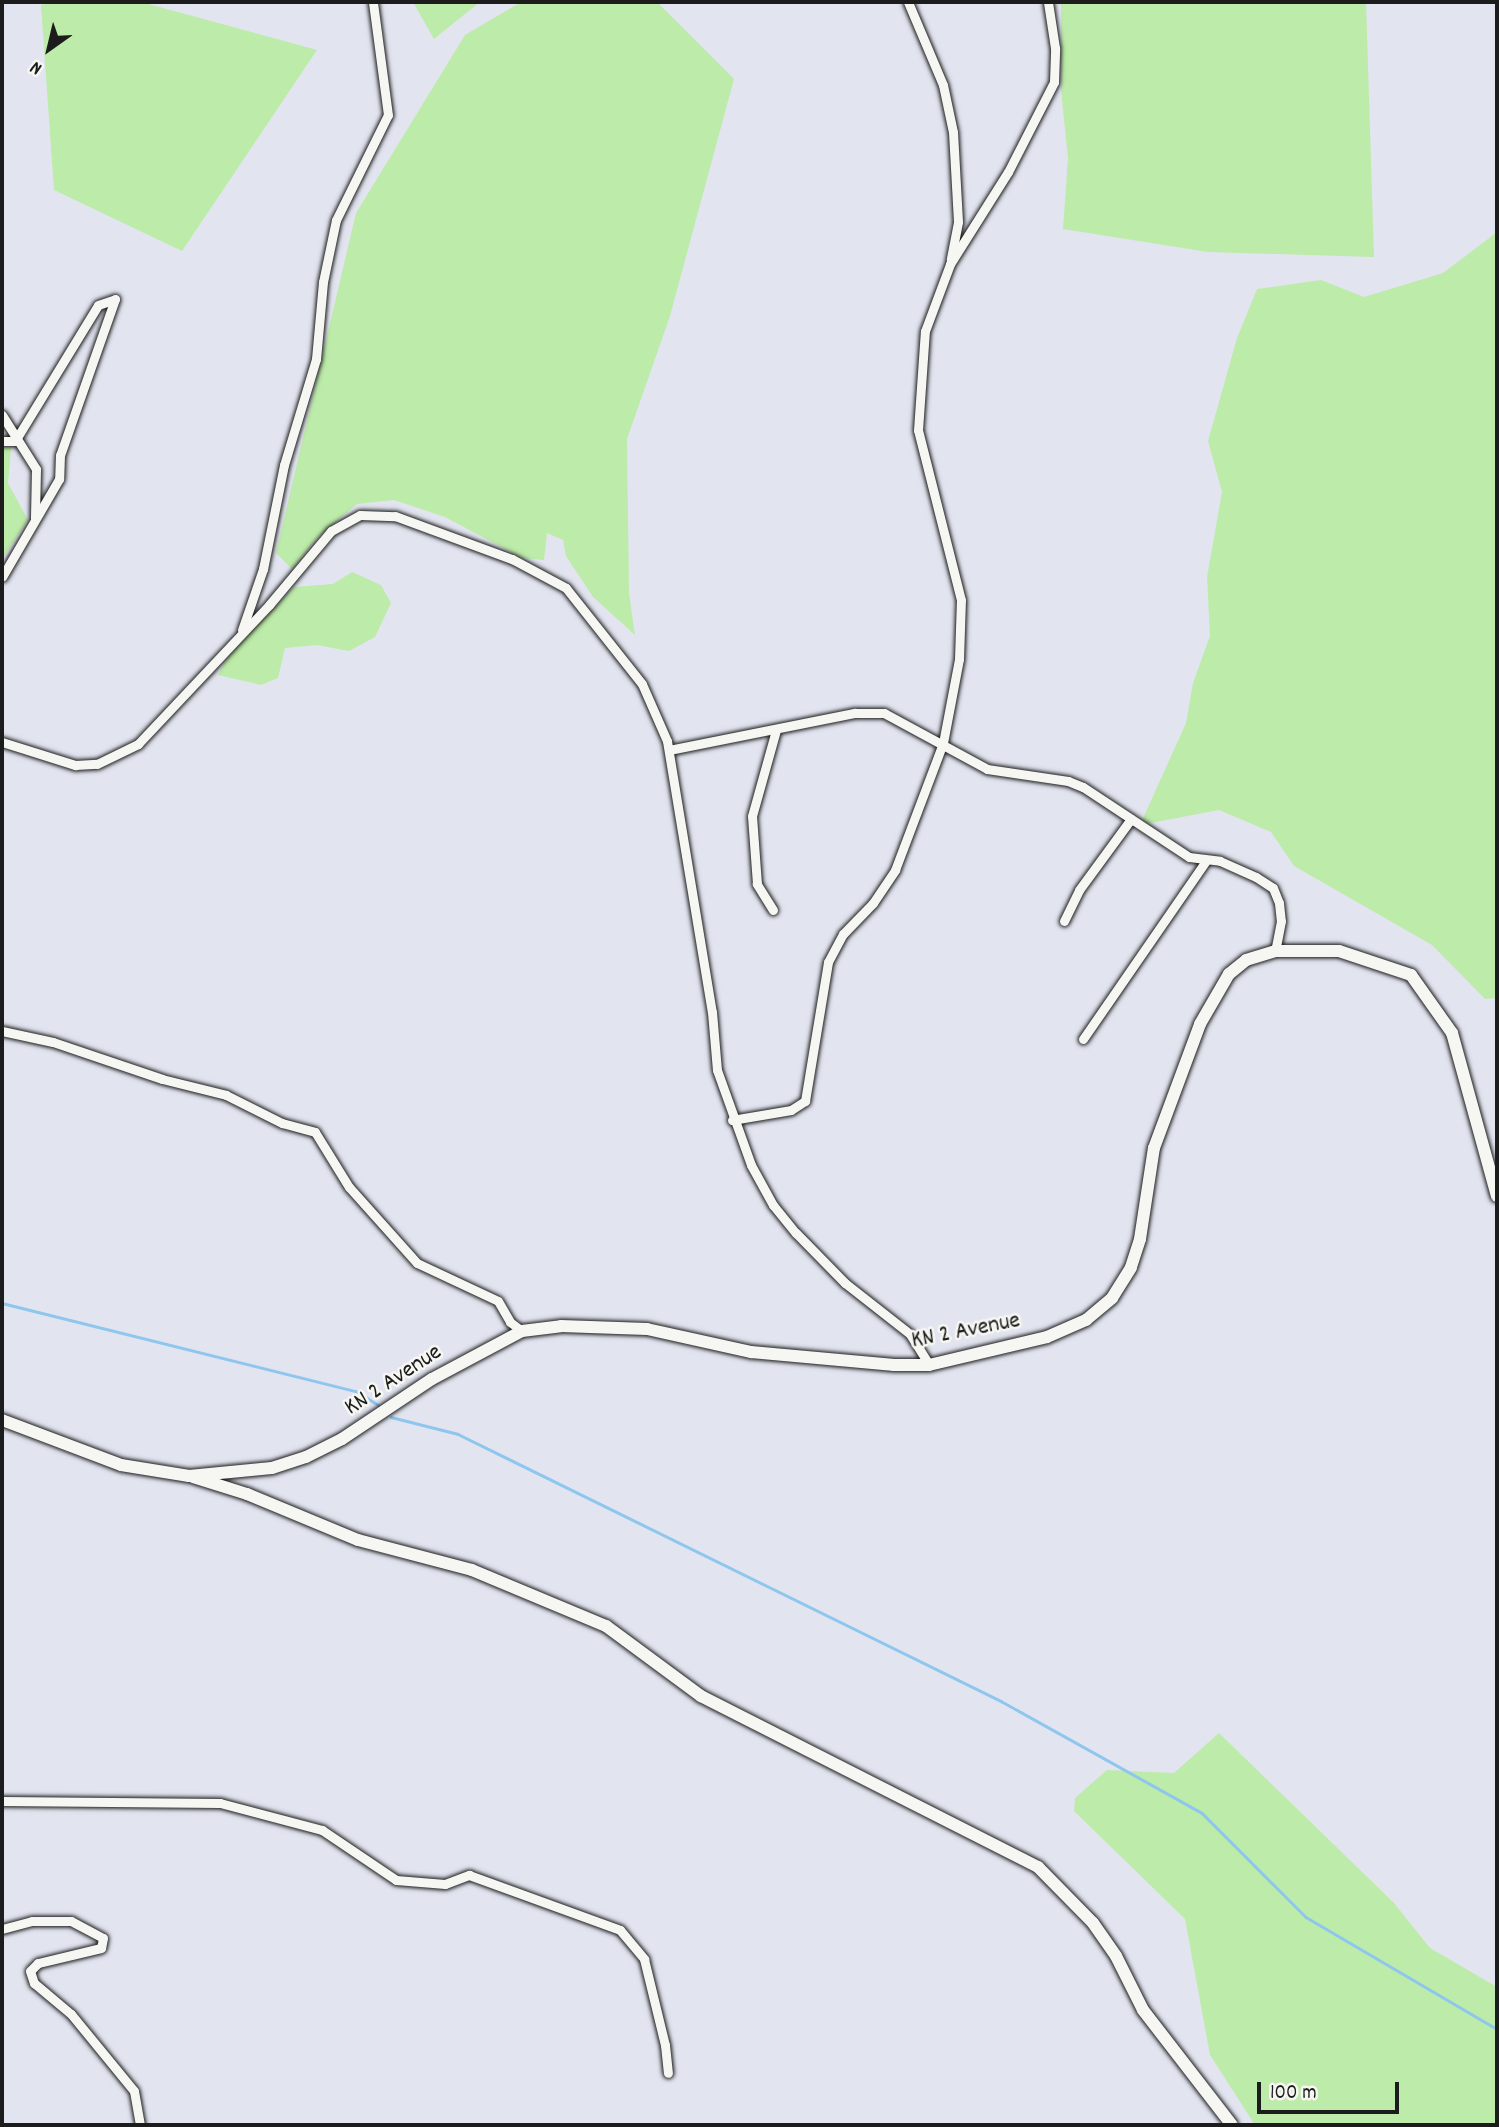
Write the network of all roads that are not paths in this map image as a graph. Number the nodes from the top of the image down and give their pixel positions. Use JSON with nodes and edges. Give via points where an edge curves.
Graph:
{"nodes":[{"id":1,"x":373,"y":2,"type":"edge"},
{"id":2,"x":908,"y":2,"type":"edge"},
{"id":3,"x":1048,"y":2,"type":"edge"},
{"id":4,"x":950,"y":264,"type":"junction"},
{"id":5,"x":2,"y":415,"type":"edge"},
{"id":6,"x":2,"y":441,"type":"edge"},
{"id":7,"x":15,"y":442,"type":"junction"},
{"id":8,"x":35,"y":519,"type":"junction"},
{"id":9,"x":2,"y":577,"type":"edge"},
{"id":10,"x":241,"y":635,"type":"junction"},
{"id":11,"x":776,"y":730,"type":"junction"},
{"id":12,"x":2,"y":741,"type":"edge"},
{"id":13,"x":943,"y":743,"type":"junction"},
{"id":14,"x":669,"y":750,"type":"junction"},
{"id":15,"x":1131,"y":819,"type":"junction"},
{"id":16,"x":1206,"y":861,"type":"junction"},
{"id":17,"x":773,"y":910,"type":"dead end"},
{"id":18,"x":1063,"y":921,"type":"dead end"},
{"id":19,"x":1275,"y":951,"type":"junction"},
{"id":20,"x":2,"y":1031,"type":"edge"},
{"id":21,"x":1083,"y":1039,"type":"dead end"},
{"id":22,"x":732,"y":1120,"type":"junction"},
{"id":23,"x":1497,"y":1196,"type":"edge"},
{"id":24,"x":522,"y":1331,"type":"junction"},
{"id":25,"x":929,"y":1364,"type":"junction"},
{"id":26,"x":2,"y":1419,"type":"edge"},
{"id":27,"x":189,"y":1476,"type":"junction"},
{"id":28,"x":2,"y":1801,"type":"edge"},
{"id":29,"x":2,"y":1929,"type":"edge"},
{"id":30,"x":668,"y":2073,"type":"dead end"},
{"id":31,"x":140,"y":2125,"type":"edge"},
{"id":32,"x":1232,"y":2125,"type":"edge"}],
"edges":[{"from":1,"to":10,"type":"street","via":[[388,115],[336,220],[323,282],[316,359],[284,465],[263,569]]},
{"from":2,"to":4,"type":"street","via":[[943,85],[953,132],[958,222]]},
{"from":3,"to":4,"type":"street","via":[[1055,48],[1054,82],[1008,172]]},
{"from":4,"to":13,"type":"street","via":[[925,331],[918,395],[918,430],[961,600],[959,659]]},
{"from":5,"to":7,"type":"street"},
{"from":6,"to":7,"type":"street"},
{"from":7,"to":8,"type":"street","via":[[36,469]]},
{"from":7,"to":8,"type":"street","via":[[97,305],[115,299],[61,455],[59,479]]},
{"from":8,"to":9,"type":"street"},
{"from":10,"to":12,"type":"street","via":[[160,723],[115,758],[75,765]]},
{"from":10,"to":14,"type":"street","via":[[338,523],[386,513],[512,558],[566,588],[642,684]]},
{"from":11,"to":13,"type":"street","via":[[873,711]]},
{"from":11,"to":14,"type":"street"},
{"from":11,"to":17,"type":"street","via":[[752,816],[757,884]]},
{"from":13,"to":15,"type":"street","via":[[987,769],[1068,781]]},
{"from":13,"to":22,"type":"street","via":[[895,870],[873,903],[843,934],[828,962],[805,1101],[791,1110]]},
{"from":14,"to":22,"type":"street","via":[[712,1012],[716,1070]]},
{"from":15,"to":16,"type":"street","via":[[1189,857]]},
{"from":15,"to":18,"type":"street","via":[[1079,890]]},
{"from":16,"to":19,"type":"street","via":[[1241,869],[1273,888],[1281,921]]},
{"from":16,"to":21,"type":"street"},
{"from":19,"to":23,"type":"main road","name":"KN 2 Avenue","via":[[1339,951],[1411,975],[1452,1033]]},
{"from":19,"to":25,"type":"main road","name":"KN 2 Avenue","via":[[1246,960],[1229,974],[1205,1014],[1154,1148],[1134,1258],[1112,1298],[1086,1320],[1047,1337]]},
{"from":20,"to":24,"type":"street","via":[[226,1095],[282,1123],[315,1132],[349,1187],[417,1264],[498,1301],[510,1322]]},
{"from":22,"to":25,"type":"street","via":[[773,1205],[845,1283],[910,1334]]},
{"from":24,"to":25,"type":"main road","name":"KN 2 Avenue","via":[[561,1326],[648,1329],[751,1352],[862,1364]]},
{"from":24,"to":27,"type":"main road","name":"KN 2 Avenue","via":[[306,1457],[272,1468]]},
{"from":26,"to":27,"type":"main road","name":"KN 2 Avenue","via":[[121,1465]]},
{"from":27,"to":32,"type":"main road","via":[[247,1494],[358,1541],[472,1570],[595,1621],[642,1648],[701,1696],[1038,1867],[1093,1923],[1143,2010]]},
{"from":28,"to":30,"type":"street","via":[[220,1803],[322,1830],[396,1880],[445,1884],[469,1875],[621,1930],[644,1959],[666,2045]]},
{"from":29,"to":31,"type":"street","via":[[32,1921],[71,1921],[103,1938],[101,1948],[38,1963],[30,1971],[34,1983],[104,2050],[134,2091]]}]}
